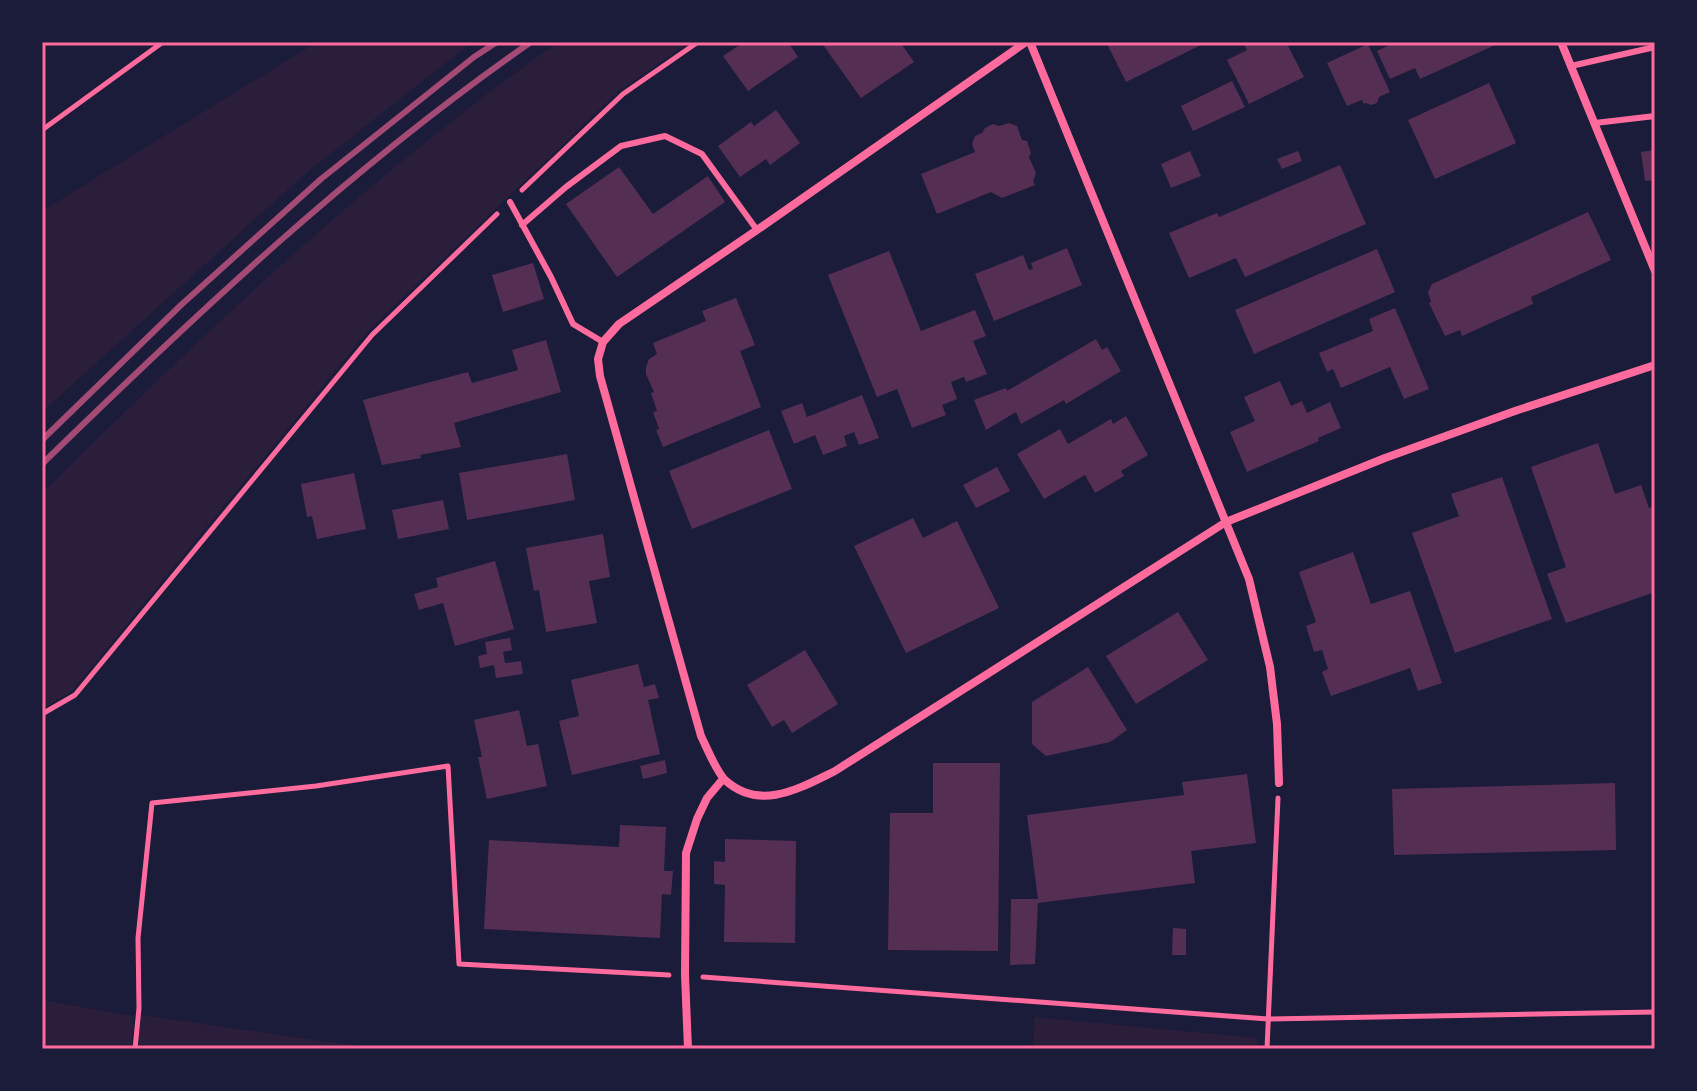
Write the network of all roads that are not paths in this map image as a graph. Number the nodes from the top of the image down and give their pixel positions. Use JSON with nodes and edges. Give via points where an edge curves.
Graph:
{"nodes":[{"id":1,"x":1028,"y":42,"type":"edge"},
{"id":2,"x":1561,"y":42,"type":"edge"},
{"id":3,"x":1655,"y":47,"type":"edge"},
{"id":4,"x":1571,"y":66,"type":"junction"},
{"id":5,"x":1655,"y":116,"type":"edge"},
{"id":6,"x":1595,"y":123,"type":"junction"},
{"id":7,"x":510,"y":202,"type":"road end"},
{"id":8,"x":522,"y":225,"type":"junction"},
{"id":9,"x":757,"y":230,"type":"junction"},
{"id":10,"x":1655,"y":271,"type":"edge"},
{"id":11,"x":603,"y":342,"type":"junction"},
{"id":12,"x":1655,"y":365,"type":"edge"},
{"id":13,"x":1226,"y":522,"type":"junction"},
{"id":14,"x":723,"y":779,"type":"junction"},
{"id":15,"x":1279,"y":783,"type":"road end"},
{"id":16,"x":688,"y":1049,"type":"edge"}],
"edges":[{"from":1,"to":9,"type":"street"},
{"from":1,"to":13,"type":"street"},
{"from":2,"to":4,"type":"street"},
{"from":3,"to":4,"type":"lane"},
{"from":4,"to":6,"type":"street"},
{"from":5,"to":6,"type":"lane"},
{"from":6,"to":10,"type":"street"},
{"from":7,"to":8,"type":"lane"},
{"from":8,"to":9,"type":"lane","via":[[621,146],[665,136],[702,154]]},
{"from":8,"to":11,"type":"lane","via":[[573,324]]},
{"from":9,"to":11,"type":"street","via":[[619,324]]},
{"from":11,"to":14,"type":"street","via":[[600,376],[701,736]]},
{"from":12,"to":13,"type":"street","via":[[1385,458]]},
{"from":13,"to":14,"type":"street","via":[[835,771],[768,797],[746,794]]},
{"from":13,"to":15,"type":"street","via":[[1249,579],[1270,667]]},
{"from":14,"to":16,"type":"street","via":[[707,798],[686,853]]}]}
